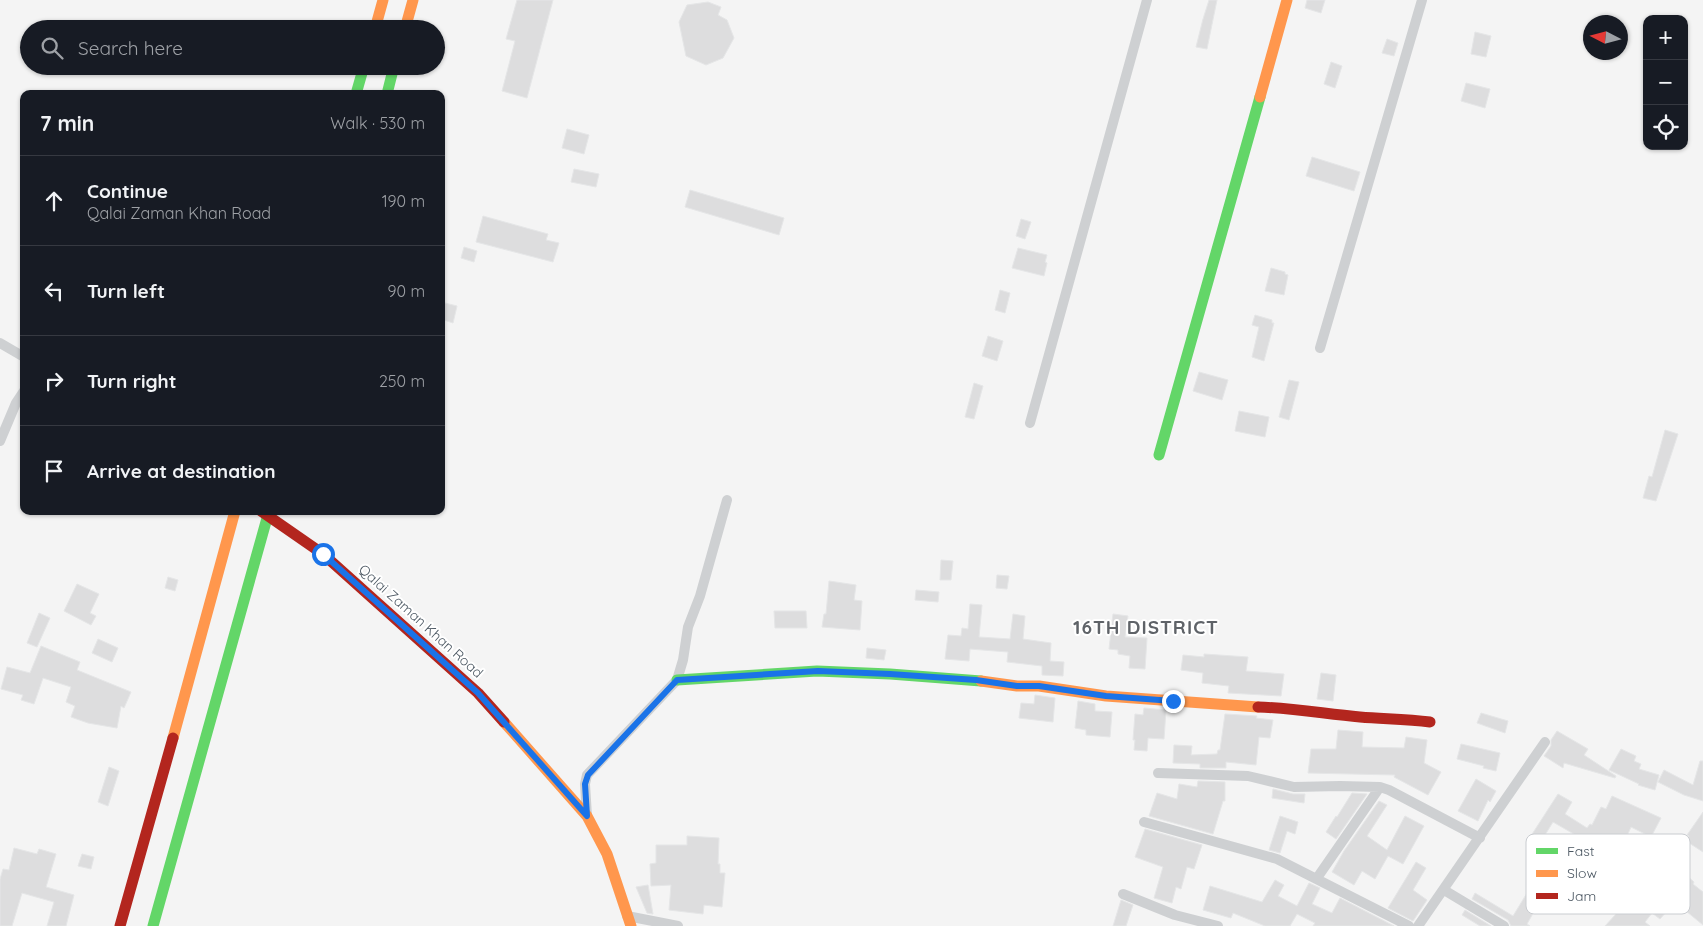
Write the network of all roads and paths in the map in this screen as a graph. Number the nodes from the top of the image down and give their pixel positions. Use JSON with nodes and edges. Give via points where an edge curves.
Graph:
{"nodes":[{"id":1,"x":383,"y":0,"type":"edge"},
{"id":2,"x":413,"y":0,"type":"edge"},
{"id":3,"x":1147,"y":0,"type":"edge"},
{"id":4,"x":1287,"y":0,"type":"edge"},
{"id":5,"x":1422,"y":0,"type":"edge"},
{"id":6,"x":377,"y":20,"type":"edge"},
{"id":7,"x":407,"y":20,"type":"edge"},
{"id":8,"x":361,"y":75,"type":"edge"},
{"id":9,"x":392,"y":75,"type":"edge"},
{"id":10,"x":357,"y":90,"type":"edge"},
{"id":11,"x":388,"y":90,"type":"edge"},
{"id":12,"x":0,"y":343,"type":"edge"},
{"id":13,"x":1320,"y":348,"type":"dead end"},
{"id":14,"x":20,"y":356,"type":"edge"},
{"id":15,"x":20,"y":397,"type":"edge"},
{"id":16,"x":1030,"y":423,"type":"dead end"},
{"id":17,"x":0,"y":441,"type":"edge"},
{"id":18,"x":1160,"y":455,"type":"dead end"},
{"id":19,"x":727,"y":500,"type":"dead end"},
{"id":20,"x":234,"y":515,"type":"edge"},
{"id":21,"x":265,"y":515,"type":"edge"},
{"id":22,"x":269,"y":515,"type":"edge"},
{"id":23,"x":677,"y":680,"type":"junction"},
{"id":24,"x":1430,"y":722,"type":"dead end"},
{"id":25,"x":1545,"y":742,"type":"dead end"},
{"id":26,"x":1158,"y":773,"type":"dead end"},
{"id":27,"x":1380,"y":787,"type":"junction"},
{"id":28,"x":587,"y":816,"type":"junction"},
{"id":29,"x":1144,"y":822,"type":"dead end"},
{"id":30,"x":1480,"y":838,"type":"junction"},
{"id":31,"x":1317,"y":878,"type":"junction"},
{"id":32,"x":1444,"y":890,"type":"junction"},
{"id":33,"x":1123,"y":894,"type":"dead end"},
{"id":34,"x":629,"y":921,"type":"edge"},
{"id":35,"x":120,"y":926,"type":"edge"},
{"id":36,"x":153,"y":926,"type":"edge"},
{"id":37,"x":678,"y":926,"type":"edge"},
{"id":38,"x":1218,"y":926,"type":"edge"},
{"id":39,"x":1409,"y":926,"type":"edge"},
{"id":40,"x":1418,"y":926,"type":"edge"},
{"id":41,"x":1504,"y":926,"type":"edge"}],
"edges":[{"from":1,"to":6,"type":"street"},
{"from":2,"to":7,"type":"street"},
{"from":3,"to":16,"type":"street"},
{"from":4,"to":18,"type":"street"},
{"from":5,"to":13,"type":"street"},
{"from":8,"to":10,"type":"street"},
{"from":9,"to":11,"type":"street"},
{"from":12,"to":14,"type":"street"},
{"from":15,"to":17,"type":"street"},
{"from":19,"to":23,"type":"street","via":[[688,627]]},
{"from":20,"to":35,"type":"street"},
{"from":21,"to":36,"type":"street"},
{"from":22,"to":28,"type":"street","name":"Qalai Zaman Khan Road","via":[[323,554],[478,693]]},
{"from":23,"to":24,"type":"street","via":[[818,671],[899,674],[1039,686],[1106,696],[1287,708]]},
{"from":23,"to":28,"type":"street","via":[[588,775],[585,784]]},
{"from":25,"to":30,"type":"street"},
{"from":26,"to":27,"type":"street","via":[[1248,776],[1294,787]]},
{"from":27,"to":30,"type":"street"},
{"from":27,"to":31,"type":"street"},
{"from":28,"to":34,"type":"street","name":"Qalai Zaman Khan Road","via":[[607,854]]},
{"from":29,"to":31,"type":"street","via":[[1277,859]]},
{"from":30,"to":32,"type":"street"},
{"from":31,"to":39,"type":"street"},
{"from":32,"to":40,"type":"street"},
{"from":32,"to":41,"type":"street"},
{"from":33,"to":38,"type":"street","via":[[1175,915]]},
{"from":34,"to":37,"type":"street"}]}
